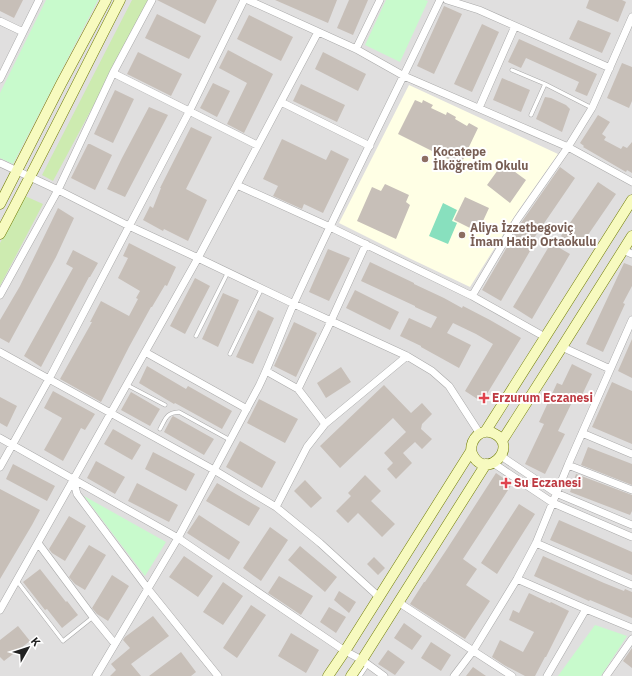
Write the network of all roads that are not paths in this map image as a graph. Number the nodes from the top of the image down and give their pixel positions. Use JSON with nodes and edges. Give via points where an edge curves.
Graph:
{"nodes":[{"id":1,"x":39,"y":0,"type":"edge"},
{"id":2,"x":106,"y":0,"type":"edge"},
{"id":3,"x":120,"y":0,"type":"edge"},
{"id":4,"x":152,"y":0,"type":"edge"},
{"id":5,"x":244,"y":0,"type":"edge"},
{"id":6,"x":248,"y":0,"type":"edge"},
{"id":7,"x":380,"y":0,"type":"edge"},
{"id":8,"x":440,"y":0,"type":"edge"},
{"id":9,"x":447,"y":0,"type":"edge"},
{"id":10,"x":632,"y":17,"type":"edge"},
{"id":11,"x":0,"y":21,"type":"edge"},
{"id":12,"x":515,"y":26,"type":"junction"},
{"id":13,"x":23,"y":32,"type":"junction"},
{"id":14,"x":318,"y":32,"type":"junction"},
{"id":15,"x":356,"y":49,"type":"junction"},
{"id":16,"x":610,"y":68,"type":"junction"},
{"id":17,"x":512,"y":70,"type":"dead end"},
{"id":18,"x":113,"y":73,"type":"junction"},
{"id":19,"x":404,"y":76,"type":"junction"},
{"id":20,"x":0,"y":78,"type":"edge"},
{"id":21,"x":546,"y":84,"type":"junction"},
{"id":22,"x":281,"y":102,"type":"junction"},
{"id":23,"x":480,"y":108,"type":"junction"},
{"id":24,"x":592,"y":108,"type":"junction"},
{"id":25,"x":190,"y":112,"type":"junction"},
{"id":26,"x":531,"y":115,"type":"dead end"},
{"id":27,"x":257,"y":145,"type":"junction"},
{"id":28,"x":370,"y":146,"type":"junction"},
{"id":29,"x":568,"y":147,"type":"junction"},
{"id":30,"x":0,"y":164,"type":"edge"},
{"id":31,"x":17,"y":172,"type":"junction"},
{"id":32,"x":30,"y":178,"type":"junction"},
{"id":33,"x":632,"y":182,"type":"edge"},
{"id":34,"x":237,"y":185,"type":"junction"},
{"id":35,"x":58,"y":190,"type":"junction"},
{"id":36,"x":632,"y":200,"type":"edge"},
{"id":37,"x":0,"y":204,"type":"edge"},
{"id":38,"x":129,"y":226,"type":"junction"},
{"id":39,"x":330,"y":227,"type":"junction"},
{"id":40,"x":0,"y":234,"type":"edge"},
{"id":41,"x":632,"y":236,"type":"edge"},
{"id":42,"x":366,"y":244,"type":"junction"},
{"id":43,"x":628,"y":252,"type":"edge"},
{"id":44,"x":198,"y":258,"type":"junction"},
{"id":45,"x":228,"y":272,"type":"junction"},
{"id":46,"x":262,"y":288,"type":"junction"},
{"id":47,"x":0,"y":295,"type":"edge"},
{"id":48,"x":472,"y":296,"type":"junction"},
{"id":49,"x":294,"y":304,"type":"junction"},
{"id":50,"x":632,"y":320,"type":"edge"},
{"id":51,"x":331,"y":321,"type":"junction"},
{"id":52,"x":196,"y":336,"type":"dead end"},
{"id":53,"x":545,"y":337,"type":"junction"},
{"id":54,"x":562,"y":347,"type":"junction"},
{"id":55,"x":0,"y":352,"type":"edge"},
{"id":56,"x":145,"y":352,"type":"junction"},
{"id":57,"x":230,"y":354,"type":"dead end"},
{"id":58,"x":407,"y":356,"type":"junction"},
{"id":59,"x":610,"y":369,"type":"junction"},
{"id":60,"x":266,"y":371,"type":"junction"},
{"id":61,"x":49,"y":379,"type":"junction"},
{"id":62,"x":127,"y":385,"type":"junction"},
{"id":63,"x":298,"y":389,"type":"junction"},
{"id":64,"x":165,"y":405,"type":"dead end"},
{"id":65,"x":247,"y":409,"type":"junction"},
{"id":66,"x":111,"y":413,"type":"junction"},
{"id":67,"x":325,"y":424,"type":"junction"},
{"id":68,"x":160,"y":429,"type":"dead end"},
{"id":69,"x":482,"y":433,"type":"junction"},
{"id":70,"x":582,"y":433,"type":"junction"},
{"id":71,"x":0,"y":438,"type":"edge"},
{"id":72,"x":230,"y":440,"type":"junction"},
{"id":73,"x":502,"y":441,"type":"junction"},
{"id":74,"x":13,"y":445,"type":"junction"},
{"id":75,"x":472,"y":451,"type":"junction"},
{"id":76,"x":632,"y":454,"type":"edge"},
{"id":77,"x":493,"y":461,"type":"junction"},
{"id":78,"x":568,"y":465,"type":"junction"},
{"id":79,"x":0,"y":467,"type":"edge"},
{"id":80,"x":214,"y":470,"type":"junction"},
{"id":81,"x":73,"y":480,"type":"junction"},
{"id":82,"x":632,"y":490,"type":"edge"},
{"id":83,"x":556,"y":493,"type":"junction"},
{"id":84,"x":553,"y":504,"type":"junction"},
{"id":85,"x":276,"y":507,"type":"junction"},
{"id":86,"x":632,"y":525,"type":"edge"},
{"id":87,"x":632,"y":537,"type":"edge"},
{"id":88,"x":178,"y":538,"type":"junction"},
{"id":89,"x":38,"y":543,"type":"junction"},
{"id":90,"x":536,"y":543,"type":"junction"},
{"id":91,"x":517,"y":578,"type":"junction"},
{"id":92,"x":16,"y":581,"type":"junction"},
{"id":93,"x":632,"y":585,"type":"edge"},
{"id":94,"x":148,"y":589,"type":"junction"},
{"id":95,"x":379,"y":597,"type":"junction"},
{"id":96,"x":398,"y":602,"type":"junction"},
{"id":97,"x":586,"y":609,"type":"junction"},
{"id":98,"x":0,"y":610,"type":"edge"},
{"id":99,"x":93,"y":617,"type":"junction"},
{"id":100,"x":632,"y":628,"type":"edge"},
{"id":101,"x":632,"y":639,"type":"edge"},
{"id":102,"x":115,"y":644,"type":"junction"},
{"id":103,"x":345,"y":651,"type":"junction"},
{"id":104,"x":473,"y":651,"type":"junction"},
{"id":105,"x":365,"y":662,"type":"junction"},
{"id":106,"x":96,"y":676,"type":"edge"},
{"id":107,"x":218,"y":676,"type":"edge"},
{"id":108,"x":328,"y":676,"type":"edge"},
{"id":109,"x":351,"y":676,"type":"edge"},
{"id":110,"x":360,"y":676,"type":"edge"},
{"id":111,"x":384,"y":676,"type":"edge"},
{"id":112,"x":454,"y":676,"type":"edge"},
{"id":113,"x":512,"y":676,"type":"edge"},
{"id":114,"x":547,"y":676,"type":"edge"},
{"id":115,"x":606,"y":676,"type":"edge"}],
"edges":[{"from":1,"to":13,"type":"street"},
{"from":2,"to":31,"type":"street"},
{"from":3,"to":32,"type":"street"},
{"from":4,"to":18,"type":"street"},
{"from":5,"to":25,"type":"street"},
{"from":6,"to":14,"type":"street"},
{"from":7,"to":15,"type":"street"},
{"from":8,"to":19,"type":"street"},
{"from":9,"to":12,"type":"street","via":[[479,10]]},
{"from":10,"to":16,"type":"street"},
{"from":11,"to":13,"type":"street"},
{"from":12,"to":16,"type":"street"},
{"from":12,"to":23,"type":"street"},
{"from":13,"to":20,"type":"street"},
{"from":14,"to":15,"type":"street"},
{"from":14,"to":22,"type":"street"},
{"from":15,"to":19,"type":"street"},
{"from":16,"to":24,"type":"street"},
{"from":17,"to":21,"type":"lane"},
{"from":18,"to":25,"type":"street"},
{"from":18,"to":35,"type":"street"},
{"from":19,"to":23,"type":"street"},
{"from":19,"to":28,"type":"street"},
{"from":21,"to":24,"type":"lane"},
{"from":21,"to":26,"type":"lane"},
{"from":22,"to":27,"type":"street"},
{"from":22,"to":28,"type":"street"},
{"from":23,"to":29,"type":"street"},
{"from":24,"to":29,"type":"street"},
{"from":25,"to":27,"type":"street"},
{"from":25,"to":38,"type":"street"},
{"from":27,"to":34,"type":"street"},
{"from":28,"to":39,"type":"street"},
{"from":29,"to":33,"type":"street"},
{"from":29,"to":48,"type":"street","via":[[517,220]]},
{"from":30,"to":31,"type":"street"},
{"from":31,"to":32,"type":"street"},
{"from":31,"to":37,"type":"street"},
{"from":32,"to":35,"type":"street"},
{"from":32,"to":40,"type":"street"},
{"from":34,"to":39,"type":"street"},
{"from":34,"to":44,"type":"street"},
{"from":35,"to":38,"type":"street"},
{"from":35,"to":47,"type":"street"},
{"from":36,"to":53,"type":"street"},
{"from":38,"to":44,"type":"street"},
{"from":38,"to":61,"type":"street"},
{"from":39,"to":42,"type":"street"},
{"from":39,"to":49,"type":"street"},
{"from":41,"to":43,"type":"street"},
{"from":42,"to":48,"type":"street"},
{"from":42,"to":51,"type":"street"},
{"from":43,"to":54,"type":"street"},
{"from":44,"to":45,"type":"street"},
{"from":44,"to":56,"type":"street"},
{"from":45,"to":46,"type":"street"},
{"from":45,"to":52,"type":"lane"},
{"from":46,"to":49,"type":"street"},
{"from":46,"to":57,"type":"lane"},
{"from":48,"to":53,"type":"street"},
{"from":49,"to":51,"type":"street"},
{"from":49,"to":60,"type":"street"},
{"from":50,"to":59,"type":"street"},
{"from":51,"to":58,"type":"street"},
{"from":51,"to":63,"type":"street"},
{"from":53,"to":69,"type":"street"},
{"from":54,"to":59,"type":"street"},
{"from":54,"to":73,"type":"street"},
{"from":55,"to":61,"type":"street"},
{"from":56,"to":62,"type":"street"},
{"from":56,"to":65,"type":"street"},
{"from":58,"to":67,"type":"street"},
{"from":58,"to":69,"type":"street","via":[[432,371],[449,386]]},
{"from":59,"to":70,"type":"street"},
{"from":60,"to":63,"type":"street"},
{"from":60,"to":65,"type":"street"},
{"from":61,"to":66,"type":"street"},
{"from":61,"to":74,"type":"street"},
{"from":62,"to":64,"type":"lane"},
{"from":62,"to":66,"type":"street"},
{"from":63,"to":67,"type":"street"},
{"from":65,"to":72,"type":"street"},
{"from":66,"to":80,"type":"street"},
{"from":66,"to":81,"type":"street"},
{"from":67,"to":85,"type":"street","via":[[307,447]]},
{"from":68,"to":72,"type":"lane","via":[[166,416],[179,412]]},
{"from":69,"to":73,"type":"street","via":[[495,434]]},
{"from":69,"to":75,"type":"street","via":[[473,441]]},
{"from":70,"to":76,"type":"street"},
{"from":70,"to":78,"type":"street"},
{"from":71,"to":74,"type":"street"},
{"from":72,"to":80,"type":"street"},
{"from":73,"to":77,"type":"street","via":[[503,449]]},
{"from":74,"to":79,"type":"street"},
{"from":74,"to":81,"type":"street"},
{"from":75,"to":77,"type":"street","via":[[473,456],[481,463]]},
{"from":75,"to":95,"type":"street"},
{"from":77,"to":83,"type":"street"},
{"from":77,"to":84,"type":"street"},
{"from":77,"to":96,"type":"street"},
{"from":78,"to":82,"type":"street"},
{"from":78,"to":83,"type":"street"},
{"from":80,"to":85,"type":"street"},
{"from":80,"to":88,"type":"street"},
{"from":81,"to":88,"type":"street"},
{"from":81,"to":89,"type":"street"},
{"from":81,"to":94,"type":"street","via":[[76,494]]},
{"from":83,"to":84,"type":"street"},
{"from":83,"to":86,"type":"street"},
{"from":84,"to":87,"type":"street"},
{"from":84,"to":90,"type":"street"},
{"from":85,"to":95,"type":"street"},
{"from":88,"to":94,"type":"street"},
{"from":88,"to":103,"type":"street"},
{"from":89,"to":92,"type":"street"},
{"from":89,"to":99,"type":"street"},
{"from":90,"to":91,"type":"street"},
{"from":90,"to":93,"type":"street"},
{"from":91,"to":97,"type":"street"},
{"from":91,"to":104,"type":"street"},
{"from":92,"to":98,"type":"street"},
{"from":92,"to":99,"type":"lane","via":[[63,640]]},
{"from":94,"to":102,"type":"street"},
{"from":94,"to":107,"type":"street"},
{"from":95,"to":103,"type":"street"},
{"from":96,"to":104,"type":"street"},
{"from":96,"to":105,"type":"street"},
{"from":97,"to":100,"type":"street"},
{"from":97,"to":114,"type":"street"},
{"from":99,"to":102,"type":"street"},
{"from":101,"to":115,"type":"street"},
{"from":102,"to":106,"type":"street"},
{"from":103,"to":105,"type":"street"},
{"from":103,"to":108,"type":"street"},
{"from":104,"to":112,"type":"street"},
{"from":104,"to":113,"type":"street"},
{"from":105,"to":109,"type":"street"},
{"from":105,"to":110,"type":"lane"},
{"from":105,"to":111,"type":"street"}]}
